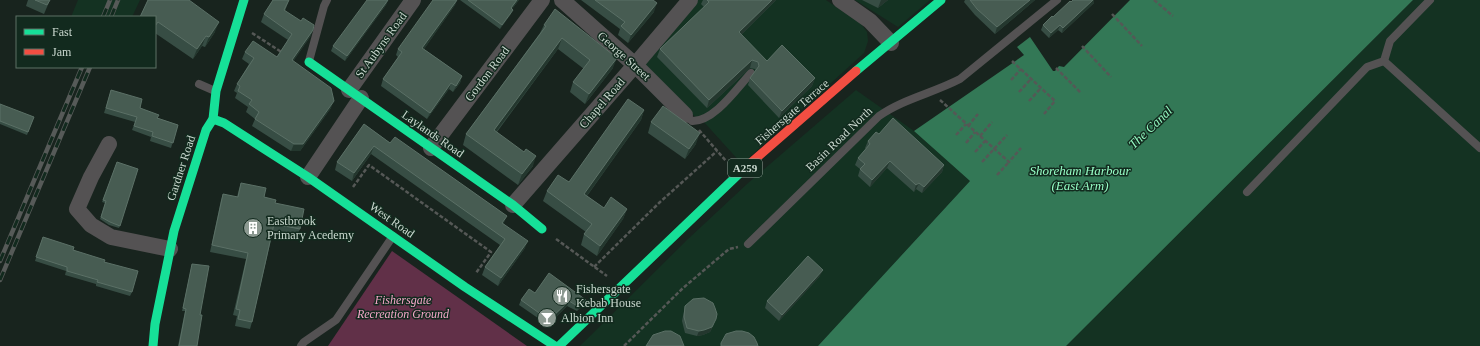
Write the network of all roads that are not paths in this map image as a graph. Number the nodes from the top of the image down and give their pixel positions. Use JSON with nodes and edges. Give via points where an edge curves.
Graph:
{"nodes":[{"id":1,"x":244,"y":0,"type":"edge"},
{"id":2,"x":327,"y":0,"type":"edge"},
{"id":3,"x":413,"y":0,"type":"edge"},
{"id":4,"x":542,"y":0,"type":"edge"},
{"id":5,"x":562,"y":0,"type":"edge"},
{"id":6,"x":690,"y":0,"type":"edge"},
{"id":7,"x":840,"y":0,"type":"edge"},
{"id":8,"x":941,"y":0,"type":"edge"},
{"id":9,"x":1057,"y":0,"type":"edge"},
{"id":10,"x":1430,"y":0,"type":"edge"},
{"id":11,"x":891,"y":43,"type":"junction"},
{"id":12,"x":1384,"y":61,"type":"junction"},
{"id":13,"x":309,"y":62,"type":"joint"},
{"id":14,"x":635,"y":65,"type":"junction"},
{"id":15,"x":752,"y":73,"type":"edge"},
{"id":16,"x":199,"y":84,"type":"dead end"},
{"id":17,"x":216,"y":91,"type":"junction"},
{"id":18,"x":355,"y":94,"type":"junction"},
{"id":19,"x":685,"y":114,"type":"joint"},
{"id":20,"x":213,"y":119,"type":"junction"},
{"id":21,"x":109,"y":144,"type":"dead end"},
{"id":22,"x":431,"y":148,"type":"junction"},
{"id":23,"x":1480,"y":148,"type":"edge"},
{"id":24,"x":308,"y":177,"type":"junction"},
{"id":25,"x":1247,"y":192,"type":"dead end"},
{"id":26,"x":513,"y":205,"type":"junction"},
{"id":27,"x":542,"y":229,"type":"road end"},
{"id":28,"x":393,"y":236,"type":"junction"},
{"id":29,"x":748,"y":244,"type":"road end"},
{"id":30,"x":170,"y":249,"type":"junction"},
{"id":31,"x":153,"y":346,"type":"edge"},
{"id":32,"x":301,"y":346,"type":"edge"},
{"id":33,"x":555,"y":346,"type":"edge"},
{"id":34,"x":559,"y":346,"type":"edge"}],
"edges":[{"from":1,"to":17,"type":"street","name":"Gardner Road"},
{"from":2,"to":13,"type":"lane"},
{"from":3,"to":18,"type":"street","name":"St Aubyns Road"},
{"from":4,"to":22,"type":"street","name":"Gordon Road"},
{"from":5,"to":14,"type":"street","name":"George Street"},
{"from":6,"to":14,"type":"street","name":"Chapel Road"},
{"from":7,"to":11,"type":"street","via":[[870,21]]},
{"from":8,"to":11,"type":"street","name":"Fishersgate Terrace","number":"A259"},
{"from":9,"to":29,"type":"lane","name":"Basin Road North","via":[[960,80],[897,105],[879,116]]},
{"from":10,"to":12,"type":"lane","via":[[1390,41]]},
{"from":11,"to":34,"type":"street","name":"Fishersgate Terrace","number":"A259","via":[[738,174]]},
{"from":12,"to":23,"type":"lane"},
{"from":12,"to":25,"type":"lane","via":[[1366,68]]},
{"from":13,"to":18,"type":"street","name":"Laylands Road"},
{"from":14,"to":19,"type":"street","name":"George Street"},
{"from":14,"to":26,"type":"street","name":"Chapel Road"},
{"from":15,"to":19,"type":"lane","via":[[715,112],[698,121],[692,121]]},
{"from":16,"to":17,"type":"lane"},
{"from":17,"to":20,"type":"street","name":"Gardner Road"},
{"from":18,"to":22,"type":"street","name":"Laylands Road"},
{"from":18,"to":24,"type":"street","name":"St Aubyns Road"},
{"from":20,"to":24,"type":"street","name":"West Road","via":[[224,123]]},
{"from":20,"to":30,"type":"street","name":"Gardner Road","via":[[206,130]]},
{"from":21,"to":30,"type":"street","via":[[90,177],[77,209],[91,225],[111,237]]},
{"from":22,"to":26,"type":"street","name":"Laylands Road"},
{"from":24,"to":28,"type":"street","name":"West Road"},
{"from":26,"to":27,"type":"street","name":"Laylands Road"},
{"from":28,"to":32,"type":"lane","via":[[336,320]]},
{"from":28,"to":33,"type":"street","name":"West Road"},
{"from":30,"to":31,"type":"street","name":"Gardner Road"}]}
